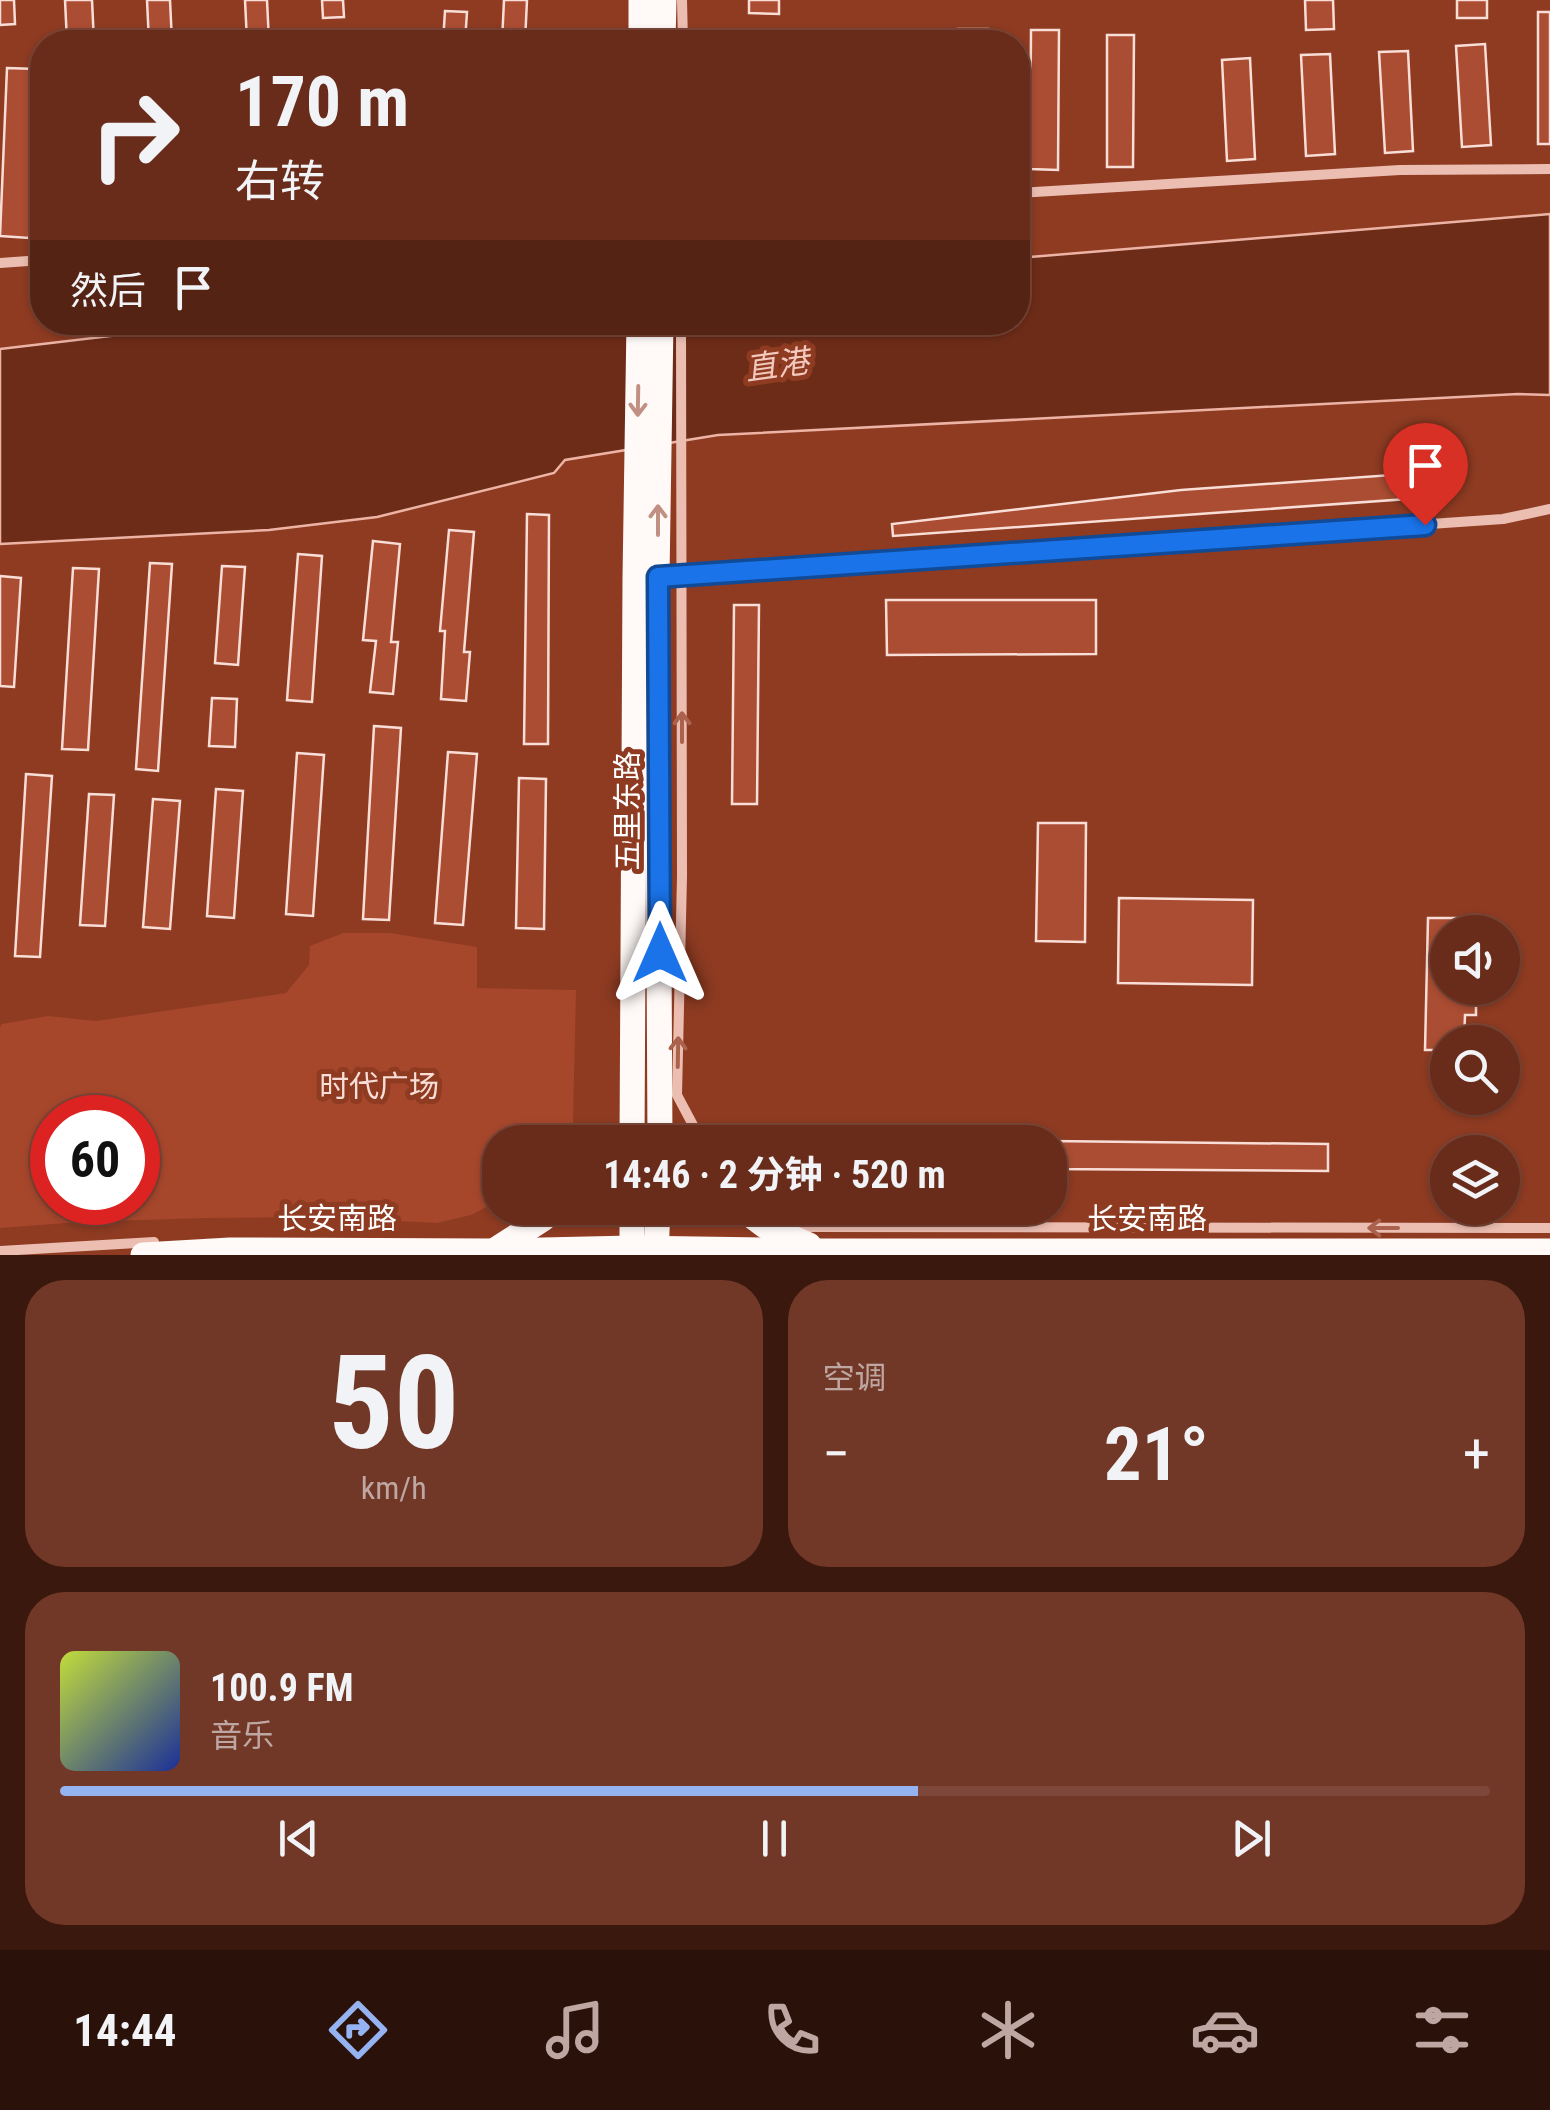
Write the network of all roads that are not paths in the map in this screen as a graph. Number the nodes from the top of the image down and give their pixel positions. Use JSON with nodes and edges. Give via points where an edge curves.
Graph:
{"nodes":[{"id":1,"x":642,"y":0,"type":"edge"},
{"id":2,"x":664,"y":0,"type":"edge"},
{"id":3,"x":682,"y":0,"type":"edge"},
{"id":4,"x":642,"y":30,"type":"edge"},
{"id":5,"x":663,"y":30,"type":"edge"},
{"id":6,"x":683,"y":30,"type":"edge"},
{"id":7,"x":1550,"y":169,"type":"edge"},
{"id":8,"x":1030,"y":193,"type":"edge"},
{"id":9,"x":30,"y":261,"type":"edge"},
{"id":10,"x":0,"y":263,"type":"edge"},
{"id":11,"x":641,"y":335,"type":"edge"},
{"id":12,"x":661,"y":335,"type":"edge"},
{"id":13,"x":679,"y":335,"type":"edge"},
{"id":14,"x":658,"y":479,"type":"junction"},
{"id":15,"x":1550,"y":509,"type":"edge"},
{"id":16,"x":658,"y":577,"type":"junction"},
{"id":17,"x":662,"y":1104,"type":"junction"},
{"id":18,"x":632,"y":1113,"type":"junction"},
{"id":19,"x":625,"y":1125,"type":"edge"},
{"id":20,"x":632,"y":1125,"type":"edge"},
{"id":21,"x":661,"y":1125,"type":"edge"},
{"id":22,"x":673,"y":1125,"type":"edge"},
{"id":23,"x":693,"y":1125,"type":"edge"},
{"id":24,"x":534,"y":1225,"type":"edge"},
{"id":25,"x":637,"y":1225,"type":"edge"},
{"id":26,"x":653,"y":1225,"type":"edge"},
{"id":27,"x":764,"y":1225,"type":"edge"},
{"id":28,"x":804,"y":1225,"type":"edge"},
{"id":29,"x":1550,"y":1228,"type":"edge"},
{"id":30,"x":460,"y":1238,"type":"dead end"},
{"id":31,"x":0,"y":1251,"type":"edge"},
{"id":32,"x":493,"y":1251,"type":"junction"},
{"id":33,"x":823,"y":1251,"type":"junction"},
{"id":34,"x":1550,"y":1251,"type":"edge"},
{"id":35,"x":644,"y":1252,"type":"edge"},
{"id":36,"x":143,"y":1255,"type":"edge"}],
"edges":[{"from":1,"to":4,"type":"main road"},
{"from":2,"to":5,"type":"main road"},
{"from":3,"to":6,"type":"street"},
{"from":7,"to":8,"type":"street","via":[[1400,170]]},
{"from":9,"to":10,"type":"street"},
{"from":11,"to":14,"type":"main road","one_way":true},
{"from":12,"to":14,"type":"main road"},
{"from":13,"to":14,"type":"street"},
{"from":14,"to":16,"type":"main road","name":"五里东路"},
{"from":15,"to":16,"type":"street","via":[[1484,521]]},
{"from":16,"to":17,"type":"main road","name":"五里东路"},
{"from":16,"to":18,"type":"main road","name":"五里东路"},
{"from":23,"to":16,"type":"street","one_way":true,"via":[[677,1096],[682,876]]},
{"from":17,"to":21,"type":"main road","name":"五里东路"},
{"from":17,"to":22,"type":"main road"},
{"from":18,"to":19,"type":"main road"},
{"from":18,"to":20,"type":"main road","name":"五里东路"},
{"from":24,"to":32,"type":"main road"},
{"from":25,"to":35,"type":"main road"},
{"from":26,"to":35,"type":"main road"},
{"from":27,"to":33,"type":"main road"},
{"from":29,"to":28,"type":"street","one_way":true},
{"from":30,"to":31,"type":"street"},
{"from":32,"to":35,"type":"main road","name":"长安南路"},
{"from":32,"to":36,"type":"main road","name":"长安南路"},
{"from":33,"to":34,"type":"main road","name":"长安南路"},
{"from":33,"to":35,"type":"main road","name":"长安南路"}]}
